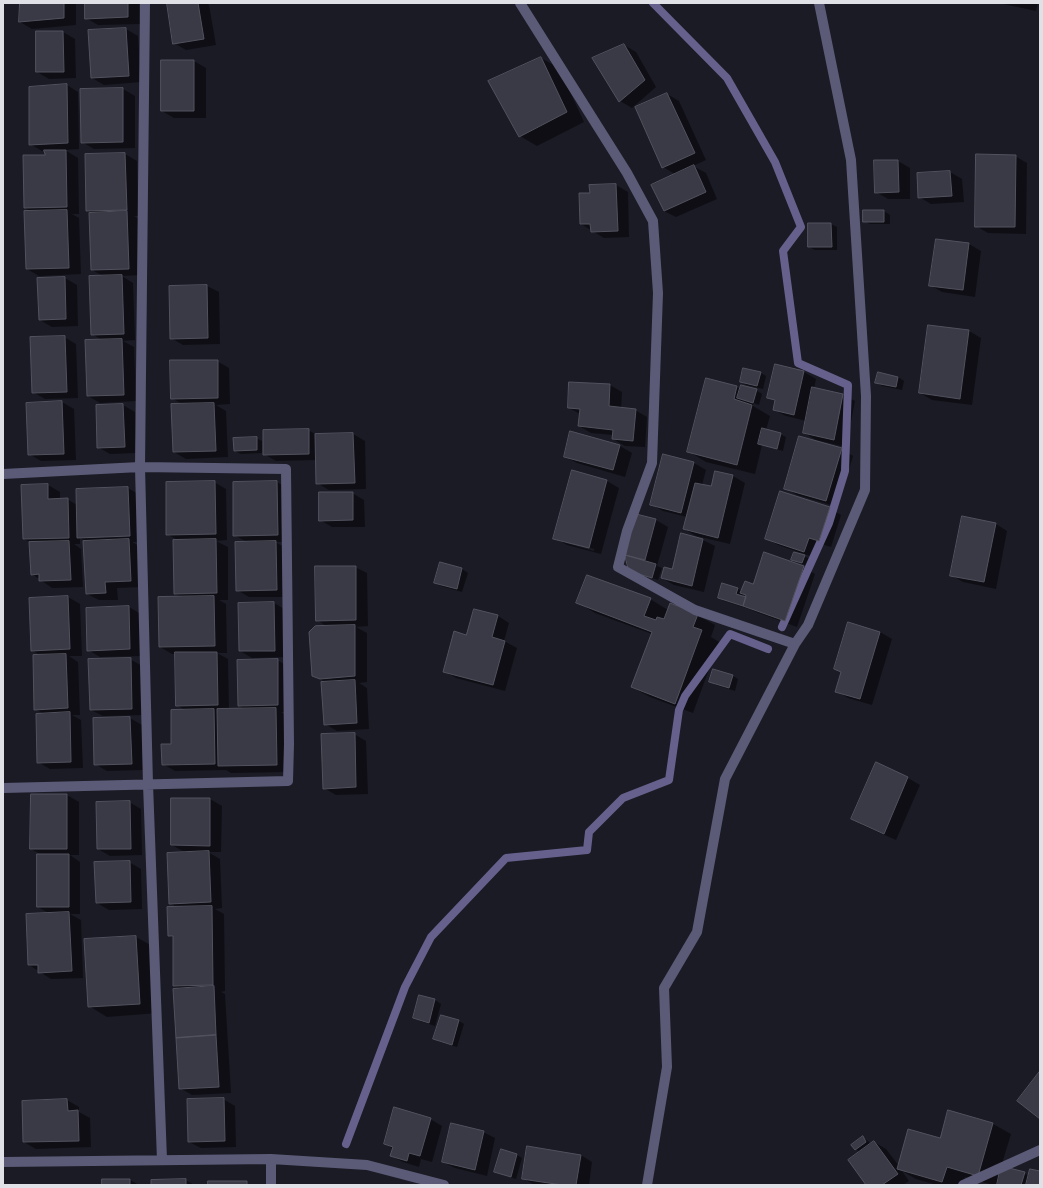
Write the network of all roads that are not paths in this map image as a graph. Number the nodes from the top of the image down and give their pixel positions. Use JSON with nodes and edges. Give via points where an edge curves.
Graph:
{"nodes":[{"id":1,"x":145,"y":3,"type":"edge"},
{"id":2,"x":520,"y":3,"type":"edge"},
{"id":3,"x":819,"y":3,"type":"edge"},
{"id":4,"x":140,"y":467,"type":"junction"},
{"id":5,"x":3,"y":474,"type":"edge"},
{"id":6,"x":795,"y":644,"type":"junction"},
{"id":7,"x":148,"y":784,"type":"junction"},
{"id":8,"x":3,"y":788,"type":"edge"},
{"id":9,"x":1040,"y":1150,"type":"edge"},
{"id":10,"x":271,"y":1159,"type":"junction"},
{"id":11,"x":162,"y":1160,"type":"junction"},
{"id":12,"x":3,"y":1162,"type":"edge"},
{"id":13,"x":271,"y":1185,"type":"edge"},
{"id":14,"x":444,"y":1185,"type":"edge"},
{"id":15,"x":646,"y":1185,"type":"edge"},
{"id":16,"x":963,"y":1185,"type":"edge"}],
"edges":[{"from":1,"to":4,"type":"street"},
{"from":2,"to":6,"type":"street","via":[[627,173],[653,221],[658,293],[652,463],[627,531],[618,567],[695,610]]},
{"from":3,"to":6,"type":"street","via":[[850,160],[866,396],[865,490],[808,625]]},
{"from":4,"to":5,"type":"street"},
{"from":4,"to":7,"type":"street"},
{"from":4,"to":7,"type":"street","via":[[286,469],[288,781]]},
{"from":6,"to":15,"type":"street","via":[[725,779],[697,932],[664,988],[667,1067]]},
{"from":7,"to":8,"type":"street"},
{"from":7,"to":11,"type":"street"},
{"from":9,"to":16,"type":"street"},
{"from":10,"to":11,"type":"street"},
{"from":10,"to":13,"type":"street"},
{"from":10,"to":14,"type":"street","via":[[367,1165]]},
{"from":11,"to":12,"type":"street"}]}
